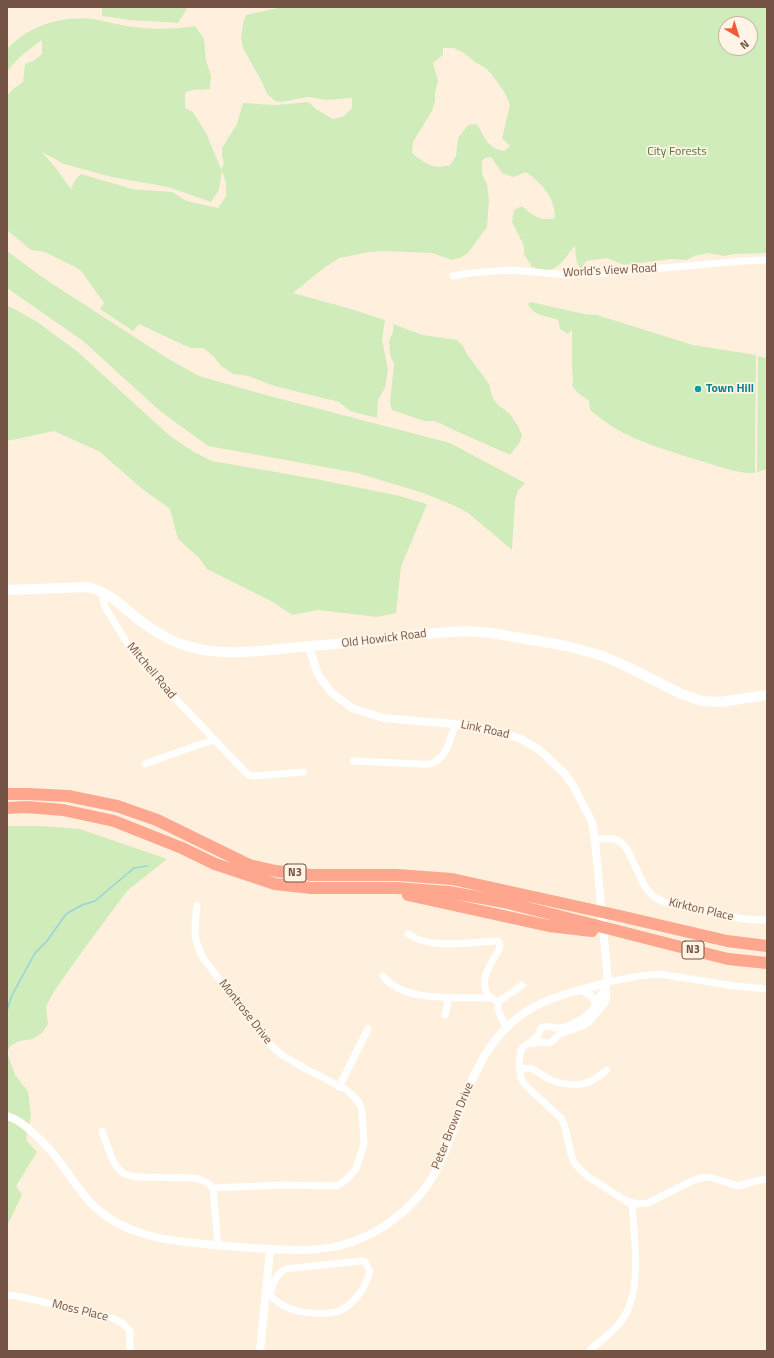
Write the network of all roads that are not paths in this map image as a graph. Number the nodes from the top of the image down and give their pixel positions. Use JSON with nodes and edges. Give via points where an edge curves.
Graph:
{"nodes":[{"id":1,"x":767,"y":260,"type":"edge"},
{"id":2,"x":453,"y":276,"type":"dead end"},
{"id":3,"x":7,"y":590,"type":"edge"},
{"id":4,"x":105,"y":593,"type":"junction"},
{"id":5,"x":308,"y":647,"type":"junction"},
{"id":6,"x":767,"y":695,"type":"edge"},
{"id":7,"x":455,"y":724,"type":"junction"},
{"id":8,"x":214,"y":740,"type":"junction"},
{"id":9,"x":353,"y":761,"type":"dead end"},
{"id":10,"x":145,"y":764,"type":"dead end"},
{"id":11,"x":303,"y":772,"type":"dead end"},
{"id":12,"x":7,"y":794,"type":"edge"},
{"id":13,"x":7,"y":808,"type":"edge"},
{"id":14,"x":595,"y":840,"type":"junction"},
{"id":15,"x":198,"y":906,"type":"dead end"},
{"id":16,"x":767,"y":920,"type":"edge"},
{"id":17,"x":408,"y":934,"type":"dead end"},
{"id":18,"x":767,"y":946,"type":"edge"},
{"id":19,"x":767,"y":963,"type":"edge"},
{"id":20,"x":383,"y":976,"type":"dead end"},
{"id":21,"x":522,"y":985,"type":"dead end"},
{"id":22,"x":607,"y":986,"type":"junction"},
{"id":23,"x":767,"y":989,"type":"edge"},
{"id":24,"x":580,"y":990,"type":"junction"},
{"id":25,"x":448,"y":997,"type":"junction"},
{"id":26,"x":491,"y":998,"type":"junction"},
{"id":27,"x":498,"y":1002,"type":"junction"},
{"id":28,"x":596,"y":1005,"type":"junction"},
{"id":29,"x":445,"y":1015,"type":"dead end"},
{"id":30,"x":506,"y":1028,"type":"junction"},
{"id":31,"x":368,"y":1029,"type":"dead end"},
{"id":32,"x":526,"y":1044,"type":"junction"},
{"id":33,"x":519,"y":1069,"type":"junction"},
{"id":34,"x":607,"y":1070,"type":"dead end"},
{"id":35,"x":339,"y":1086,"type":"junction"},
{"id":36,"x":7,"y":1116,"type":"edge"},
{"id":37,"x":102,"y":1131,"type":"dead end"},
{"id":38,"x":767,"y":1179,"type":"edge"},
{"id":39,"x":214,"y":1188,"type":"junction"},
{"id":40,"x":632,"y":1203,"type":"junction"},
{"id":41,"x":218,"y":1245,"type":"junction"},
{"id":42,"x":270,"y":1250,"type":"junction"},
{"id":43,"x":7,"y":1295,"type":"edge"},
{"id":44,"x":268,"y":1296,"type":"junction"},
{"id":45,"x":130,"y":1351,"type":"edge"},
{"id":46,"x":260,"y":1351,"type":"edge"},
{"id":47,"x":589,"y":1351,"type":"edge"}],
"edges":[{"from":1,"to":2,"type":"street","name":"World's View Road","via":[[606,273],[566,275],[510,270],[470,272]]},
{"from":3,"to":4,"type":"main road","name":"Old Howick Road","via":[[88,588]]},
{"from":4,"to":5,"type":"main road","name":"Old Howick Road","via":[[158,633],[191,647],[219,653]]},
{"from":4,"to":8,"type":"street","name":"Mitchell Road","via":[[105,607],[132,652]]},
{"from":5,"to":6,"type":"main road","name":"Old Howick Road","via":[[401,636],[478,632],[567,646],[603,656],[681,694],[702,701],[720,702]]},
{"from":5,"to":7,"type":"street","name":"Link Road","via":[[322,680],[332,693],[352,708],[383,718]]},
{"from":7,"to":9,"type":"street","via":[[444,753],[431,764]]},
{"from":7,"to":14,"type":"street","name":"Link Road","via":[[492,730],[519,738],[544,754],[573,785],[592,822]]},
{"from":8,"to":10,"type":"street"},
{"from":8,"to":11,"type":"street","name":"Mitchell Road","via":[[249,775]]},
{"from":12,"to":18,"type":"highway","number":"N3","via":[[68,796],[117,806],[157,820],[249,865],[276,872],[452,879],[727,941]]},
{"from":13,"to":19,"type":"highway","number":"N3","via":[[26,806],[63,810],[114,821],[215,864],[275,884],[391,892],[549,926],[596,929],[728,959]]},
{"from":14,"to":16,"type":"street","name":"Kirkton Place","via":[[603,838],[621,843],[654,897],[671,904],[741,919]]},
{"from":14,"to":22,"type":"street","name":"Link Road"},
{"from":15,"to":35,"type":"street","name":"Montrose Drive","via":[[194,924],[198,948],[248,1018],[267,1042],[282,1055]]},
{"from":17,"to":26,"type":"street","via":[[423,942],[499,942],[500,947],[484,981]]},
{"from":20,"to":25,"type":"street","via":[[388,983],[406,993]]},
{"from":21,"to":27,"type":"street"},
{"from":22,"to":23,"type":"street","name":"Peter Brown Drive","via":[[639,976],[660,974]]},
{"from":22,"to":24,"type":"street","name":"Peter Brown Drive"},
{"from":22,"to":28,"type":"street"},
{"from":22,"to":32,"type":"street","via":[[605,1003],[589,1022],[560,1034],[548,1043]]},
{"from":24,"to":28,"type":"street","via":[[590,994]]},
{"from":24,"to":30,"type":"street","name":"Peter Brown Drive","via":[[543,1003],[522,1014]]},
{"from":25,"to":26,"type":"street"},
{"from":25,"to":29,"type":"street"},
{"from":26,"to":27,"type":"street"},
{"from":27,"to":30,"type":"street","via":[[498,1009]]},
{"from":28,"to":32,"type":"street","via":[[578,1021],[560,1028],[543,1027],[537,1036]]},
{"from":30,"to":42,"type":"street","name":"Peter Brown Drive","via":[[482,1059],[475,1073],[440,1163],[425,1187],[403,1212],[374,1232],[337,1247]]},
{"from":31,"to":35,"type":"street"},
{"from":32,"to":33,"type":"street","via":[[520,1053]]},
{"from":33,"to":34,"type":"street","via":[[529,1067],[552,1081],[576,1084],[590,1082]]},
{"from":33,"to":40,"type":"street","via":[[526,1086],[561,1118],[571,1155],[580,1170]]},
{"from":35,"to":39,"type":"street","name":"Montrose Drive","via":[[352,1094],[362,1112],[364,1144],[356,1169],[346,1180],[337,1186]]},
{"from":36,"to":41,"type":"street","name":"Peter Brown Drive","via":[[26,1126],[45,1143],[82,1193],[96,1208],[114,1221],[145,1234]]},
{"from":37,"to":39,"type":"street","via":[[112,1158],[123,1173],[139,1177],[195,1178],[206,1181]]},
{"from":38,"to":40,"type":"street","via":[[738,1186],[709,1177],[700,1178],[648,1203]]},
{"from":39,"to":41,"type":"street"},
{"from":40,"to":47,"type":"street","via":[[636,1276],[633,1294],[622,1320]]},
{"from":41,"to":42,"type":"street","name":"Peter Brown Drive"},
{"from":42,"to":44,"type":"street"},
{"from":43,"to":45,"type":"street","name":"Moss Place","via":[[121,1322],[130,1331]]},
{"from":44,"to":44,"type":"street","via":[[276,1279],[285,1269],[361,1261],[365,1262],[370,1271],[361,1292],[340,1310],[326,1313],[303,1312],[290,1309]]},
{"from":44,"to":46,"type":"street"}]}
